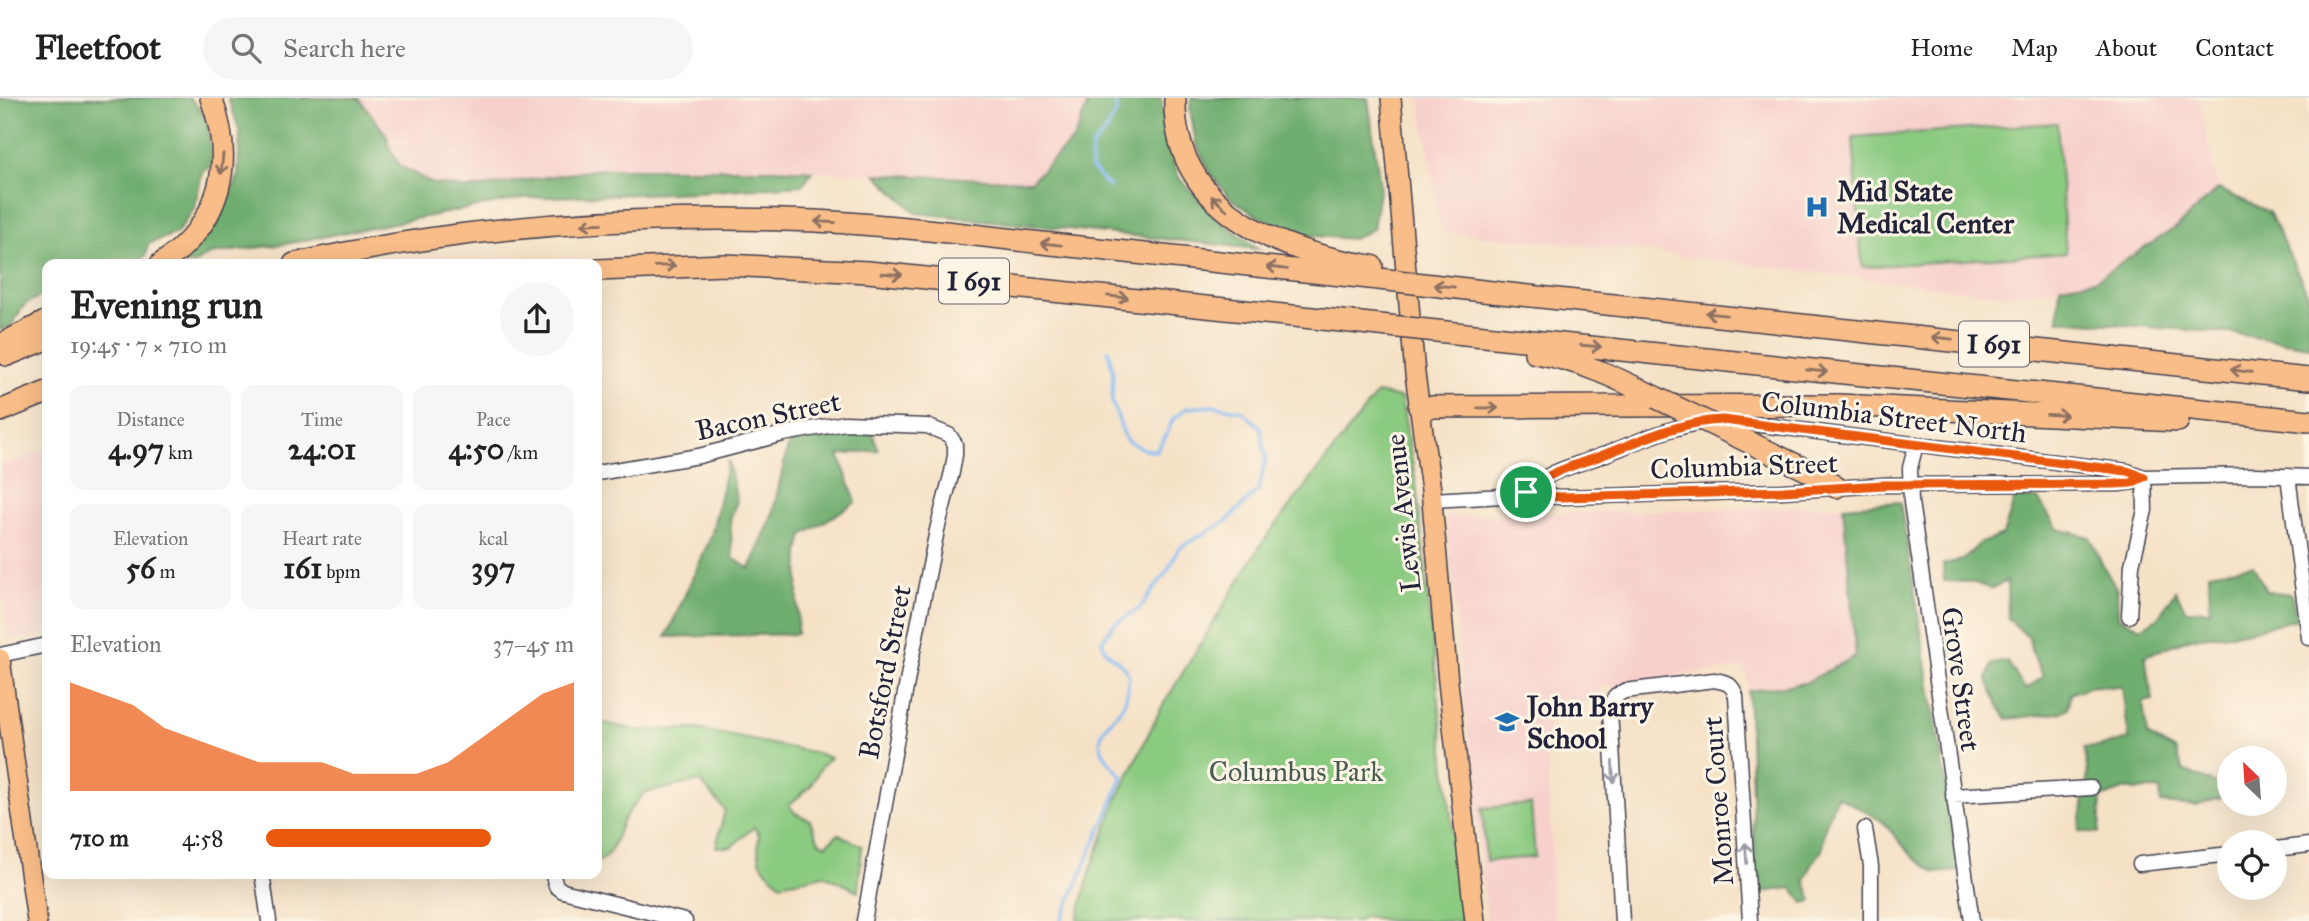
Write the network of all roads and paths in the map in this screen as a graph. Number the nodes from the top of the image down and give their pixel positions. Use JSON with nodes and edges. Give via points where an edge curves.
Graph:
{"nodes":[{"id":1,"x":211,"y":98,"type":"edge"},
{"id":2,"x":1175,"y":98,"type":"edge"},
{"id":3,"x":1391,"y":98,"type":"edge"},
{"id":4,"x":168,"y":259,"type":"edge"},
{"id":5,"x":320,"y":259,"type":"edge"},
{"id":6,"x":1346,"y":269,"type":"junction"},
{"id":7,"x":602,"y":270,"type":"edge"},
{"id":8,"x":42,"y":324,"type":"edge"},
{"id":9,"x":1471,"y":336,"type":"junction"},
{"id":10,"x":42,"y":341,"type":"edge"},
{"id":11,"x":0,"y":345,"type":"edge"},
{"id":12,"x":0,"y":357,"type":"edge"},
{"id":13,"x":2309,"y":379,"type":"edge"},
{"id":14,"x":42,"y":394,"type":"edge"},
{"id":15,"x":1419,"y":407,"type":"junction"},
{"id":16,"x":0,"y":411,"type":"edge"},
{"id":17,"x":2253,"y":415,"type":"junction"},
{"id":18,"x":2309,"y":421,"type":"edge"},
{"id":19,"x":949,"y":435,"type":"joint"},
{"id":20,"x":1916,"y":444,"type":"junction"},
{"id":21,"x":602,"y":472,"type":"edge"},
{"id":22,"x":2288,"y":476,"type":"junction"},
{"id":23,"x":2144,"y":477,"type":"junction"},
{"id":24,"x":2309,"y":477,"type":"edge"},
{"id":25,"x":1909,"y":484,"type":"junction"},
{"id":26,"x":1836,"y":487,"type":"junction"},
{"id":27,"x":1526,"y":492,"type":"junction"},
{"id":28,"x":1432,"y":500,"type":"junction"},
{"id":29,"x":2129,"y":616,"type":"dead end"},
{"id":30,"x":2309,"y":638,"type":"edge"},
{"id":31,"x":42,"y":646,"type":"edge"},
{"id":32,"x":0,"y":657,"type":"edge"},
{"id":33,"x":3,"y":700,"type":"edge"},
{"id":34,"x":2091,"y":788,"type":"dead end"},
{"id":35,"x":1953,"y":796,"type":"junction"},
{"id":36,"x":1865,"y":829,"type":"dead end"},
{"id":37,"x":2309,"y":845,"type":"edge"},
{"id":38,"x":2287,"y":848,"type":"edge"},
{"id":39,"x":2217,"y":855,"type":"edge"},
{"id":40,"x":2140,"y":864,"type":"dead end"},
{"id":41,"x":263,"y":879,"type":"edge"},
{"id":42,"x":554,"y":880,"type":"edge"},
{"id":43,"x":37,"y":921,"type":"edge"},
{"id":44,"x":269,"y":921,"type":"edge"},
{"id":45,"x":685,"y":921,"type":"edge"},
{"id":46,"x":864,"y":921,"type":"edge"},
{"id":47,"x":1475,"y":921,"type":"edge"},
{"id":48,"x":1622,"y":921,"type":"edge"},
{"id":49,"x":1750,"y":921,"type":"edge"},
{"id":50,"x":1871,"y":921,"type":"edge"},
{"id":51,"x":1972,"y":921,"type":"edge"}],
"edges":[{"from":1,"to":4,"type":"highway","one_way":true,"via":[[223,144],[219,186],[200,229]]},
{"from":6,"to":2,"type":"highway","one_way":true,"via":[[1275,239],[1237,218],[1212,197],[1194,176],[1182,151]]},
{"from":3,"to":15,"type":"main road","name":"Lewis Avenue"},
{"from":6,"to":5,"type":"highway","number":"I 691","one_way":true,"via":[[842,223],[758,220],[505,230]]},
{"from":13,"to":6,"type":"highway","number":"I 691","one_way":true,"bridge":true,"via":[[1492,292],[1397,281],[1380,268]]},
{"from":7,"to":9,"type":"highway","number":"I 691","one_way":true,"bridge":true,"via":[[725,265],[844,270]]},
{"from":8,"to":11,"type":"highway"},
{"from":9,"to":17,"type":"highway","number":"I 691","one_way":true},
{"from":9,"to":26,"type":"highway","bridge":true,"via":[[1490,346],[1545,354],[1605,372]]},
{"from":10,"to":12,"type":"highway"},
{"from":14,"to":16,"type":"highway"},
{"from":15,"to":17,"type":"highway","one_way":true,"via":[[1839,405],[2216,424]]},
{"from":15,"to":28,"type":"main road","name":"Lewis Avenue"},
{"from":17,"to":18,"type":"highway","number":"I 691"},
{"from":19,"to":21,"type":"street","name":"Bacon Street","via":[[927,426],[845,423]]},
{"from":19,"to":46,"type":"street","name":"Botsford Street","via":[[955,444],[953,472],[909,671]]},
{"from":20,"to":23,"type":"street","name":"Columbia Street North","via":[[2127,471]]},
{"from":20,"to":25,"type":"street","name":"Grove Street"},
{"from":20,"to":27,"type":"street","name":"Columbia Street North","via":[[1742,421],[1706,421],[1559,471]]},
{"from":22,"to":23,"type":"street","name":"Columbia Street"},
{"from":22,"to":24,"type":"street","name":"Columbia Street"},
{"from":22,"to":30,"type":"street"},
{"from":23,"to":25,"type":"street","name":"Columbia Street","via":[[2115,484]]},
{"from":23,"to":29,"type":"street","via":[[2145,510],[2132,565]]},
{"from":25,"to":26,"type":"street","name":"Columbia Street"},
{"from":25,"to":35,"type":"street","name":"Grove Street"},
{"from":26,"to":27,"type":"street","name":"Columbia Street","via":[[1562,497]]},
{"from":27,"to":28,"type":"street","name":"Columbia Street"},
{"from":28,"to":47,"type":"main road","name":"Lewis Avenue"},
{"from":31,"to":32,"type":"street"},
{"from":32,"to":33,"type":"main road"},
{"from":33,"to":43,"type":"main road"},
{"from":34,"to":35,"type":"street"},
{"from":35,"to":51,"type":"street","name":"Grove Street"},
{"from":36,"to":50,"type":"street","via":[[1871,866]]},
{"from":37,"to":38,"type":"street"},
{"from":39,"to":40,"type":"street"},
{"from":41,"to":44,"type":"street"},
{"from":42,"to":45,"type":"street","via":[[564,891]]},
{"from":49,"to":48,"type":"street","name":"Monroe Court","one_way":true,"via":[[1736,696],[1733,687],[1714,680],[1625,691],[1612,700]]}]}
